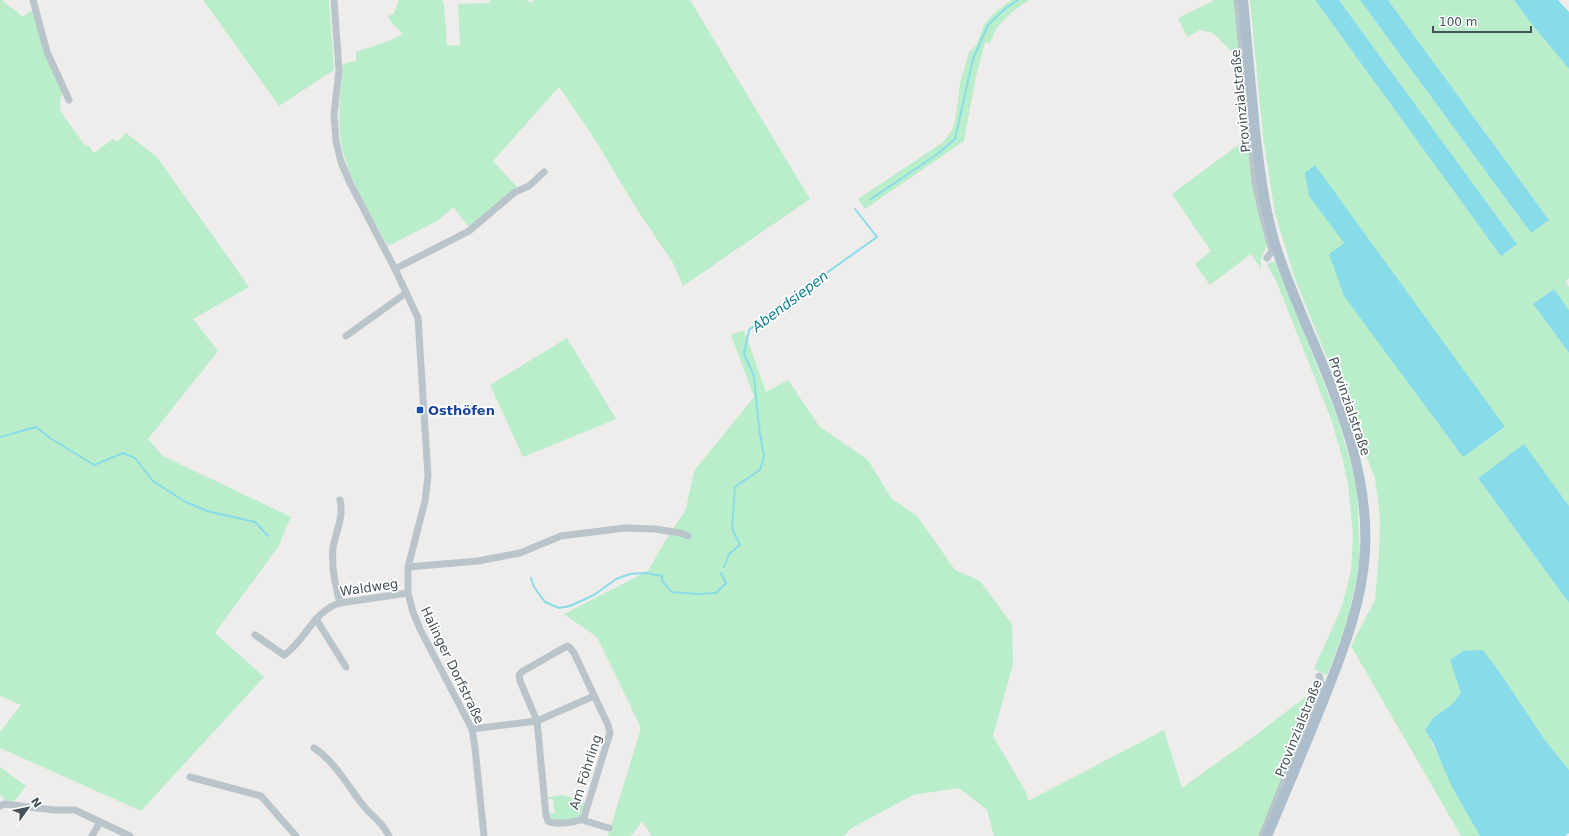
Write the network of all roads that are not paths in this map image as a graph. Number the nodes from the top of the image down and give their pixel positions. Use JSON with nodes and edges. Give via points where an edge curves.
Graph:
{"nodes":[{"id":1,"x":33,"y":0,"type":"edge"},
{"id":2,"x":334,"y":0,"type":"edge"},
{"id":3,"x":1238,"y":0,"type":"edge"},
{"id":4,"x":1243,"y":0,"type":"edge"},
{"id":5,"x":69,"y":100,"type":"dead end"},
{"id":6,"x":544,"y":172,"type":"dead end"},
{"id":7,"x":1267,"y":258,"type":"dead end"},
{"id":8,"x":395,"y":269,"type":"junction"},
{"id":9,"x":406,"y":293,"type":"junction"},
{"id":10,"x":346,"y":336,"type":"dead end"},
{"id":11,"x":340,"y":500,"type":"dead end"},
{"id":12,"x":688,"y":536,"type":"dead end"},
{"id":13,"x":408,"y":566,"type":"junction"},
{"id":14,"x":408,"y":594,"type":"junction"},
{"id":15,"x":340,"y":603,"type":"junction"},
{"id":16,"x":316,"y":619,"type":"junction"},
{"id":17,"x":255,"y":635,"type":"dead end"},
{"id":18,"x":346,"y":667,"type":"dead end"},
{"id":19,"x":1318,"y":676,"type":"dead end"},
{"id":20,"x":594,"y":696,"type":"junction"},
{"id":21,"x":537,"y":721,"type":"junction"},
{"id":22,"x":472,"y":729,"type":"junction"},
{"id":23,"x":314,"y":748,"type":"dead end"},
{"id":24,"x":190,"y":777,"type":"dead end"},
{"id":25,"x":0,"y":806,"type":"edge"},
{"id":26,"x":582,"y":820,"type":"junction"},
{"id":27,"x":100,"y":822,"type":"junction"},
{"id":28,"x":609,"y":828,"type":"dead end"},
{"id":29,"x":92,"y":836,"type":"edge"},
{"id":30,"x":130,"y":836,"type":"edge"},
{"id":31,"x":296,"y":836,"type":"edge"},
{"id":32,"x":389,"y":836,"type":"edge"},
{"id":33,"x":484,"y":836,"type":"edge"},
{"id":34,"x":1262,"y":836,"type":"edge"},
{"id":35,"x":1267,"y":836,"type":"edge"}],
"edges":[{"from":1,"to":5,"type":"street","via":[[47,52]]},
{"from":2,"to":8,"type":"street","name":"Halinger Dorfstraße","via":[[338,70],[334,115],[336,141],[350,183]]},
{"from":3,"to":7,"type":"street","name":"Provinzialstraße","via":[[1256,182],[1272,251]]},
{"from":4,"to":35,"type":"main road","name":"Provinzialstraße","via":[[1260,171],[1268,215],[1276,247],[1343,416],[1362,488],[1365,519],[1363,575],[1353,622],[1317,719]]},
{"from":6,"to":8,"type":"street","via":[[529,186],[515,192],[468,232]]},
{"from":8,"to":9,"type":"street","name":"Halinger Dorfstraße"},
{"from":9,"to":10,"type":"street"},
{"from":9,"to":13,"type":"street","name":"Halinger Dorfstraße","via":[[418,318],[428,476],[425,501]]},
{"from":11,"to":15,"type":"street","via":[[343,509],[332,559]]},
{"from":12,"to":13,"type":"street","via":[[655,529],[625,528],[561,536],[520,553],[485,560]]},
{"from":13,"to":14,"type":"street","name":"Halinger Dorfstraße"},
{"from":14,"to":15,"type":"street","name":"Waldweg"},
{"from":14,"to":22,"type":"street","name":"Halinger Dorfstraße","via":[[420,630]]},
{"from":15,"to":16,"type":"street","name":"Waldweg","via":[[328,608]]},
{"from":16,"to":17,"type":"street","name":"Waldweg","via":[[292,650],[284,655]]},
{"from":16,"to":18,"type":"street"},
{"from":19,"to":34,"type":"street","name":"Provinzialstraße","via":[[1322,686]]},
{"from":20,"to":21,"type":"street"},
{"from":20,"to":21,"type":"street","name":"Am Föhrling","via":[[574,653],[569,647],[565,647],[519,675]]},
{"from":20,"to":26,"type":"street","name":"Am Föhrling","via":[[610,733]]},
{"from":21,"to":22,"type":"street"},
{"from":21,"to":26,"type":"street","name":"Am Föhrling","via":[[548,821],[554,823]]},
{"from":22,"to":33,"type":"street","name":"Halinger Dorfstraße"},
{"from":23,"to":32,"type":"street","via":[[323,753]]},
{"from":24,"to":31,"type":"street","via":[[261,796]]},
{"from":25,"to":27,"type":"street","via":[[4,804],[75,810]]},
{"from":26,"to":28,"type":"street"},
{"from":27,"to":29,"type":"street"},
{"from":27,"to":30,"type":"street"}]}
